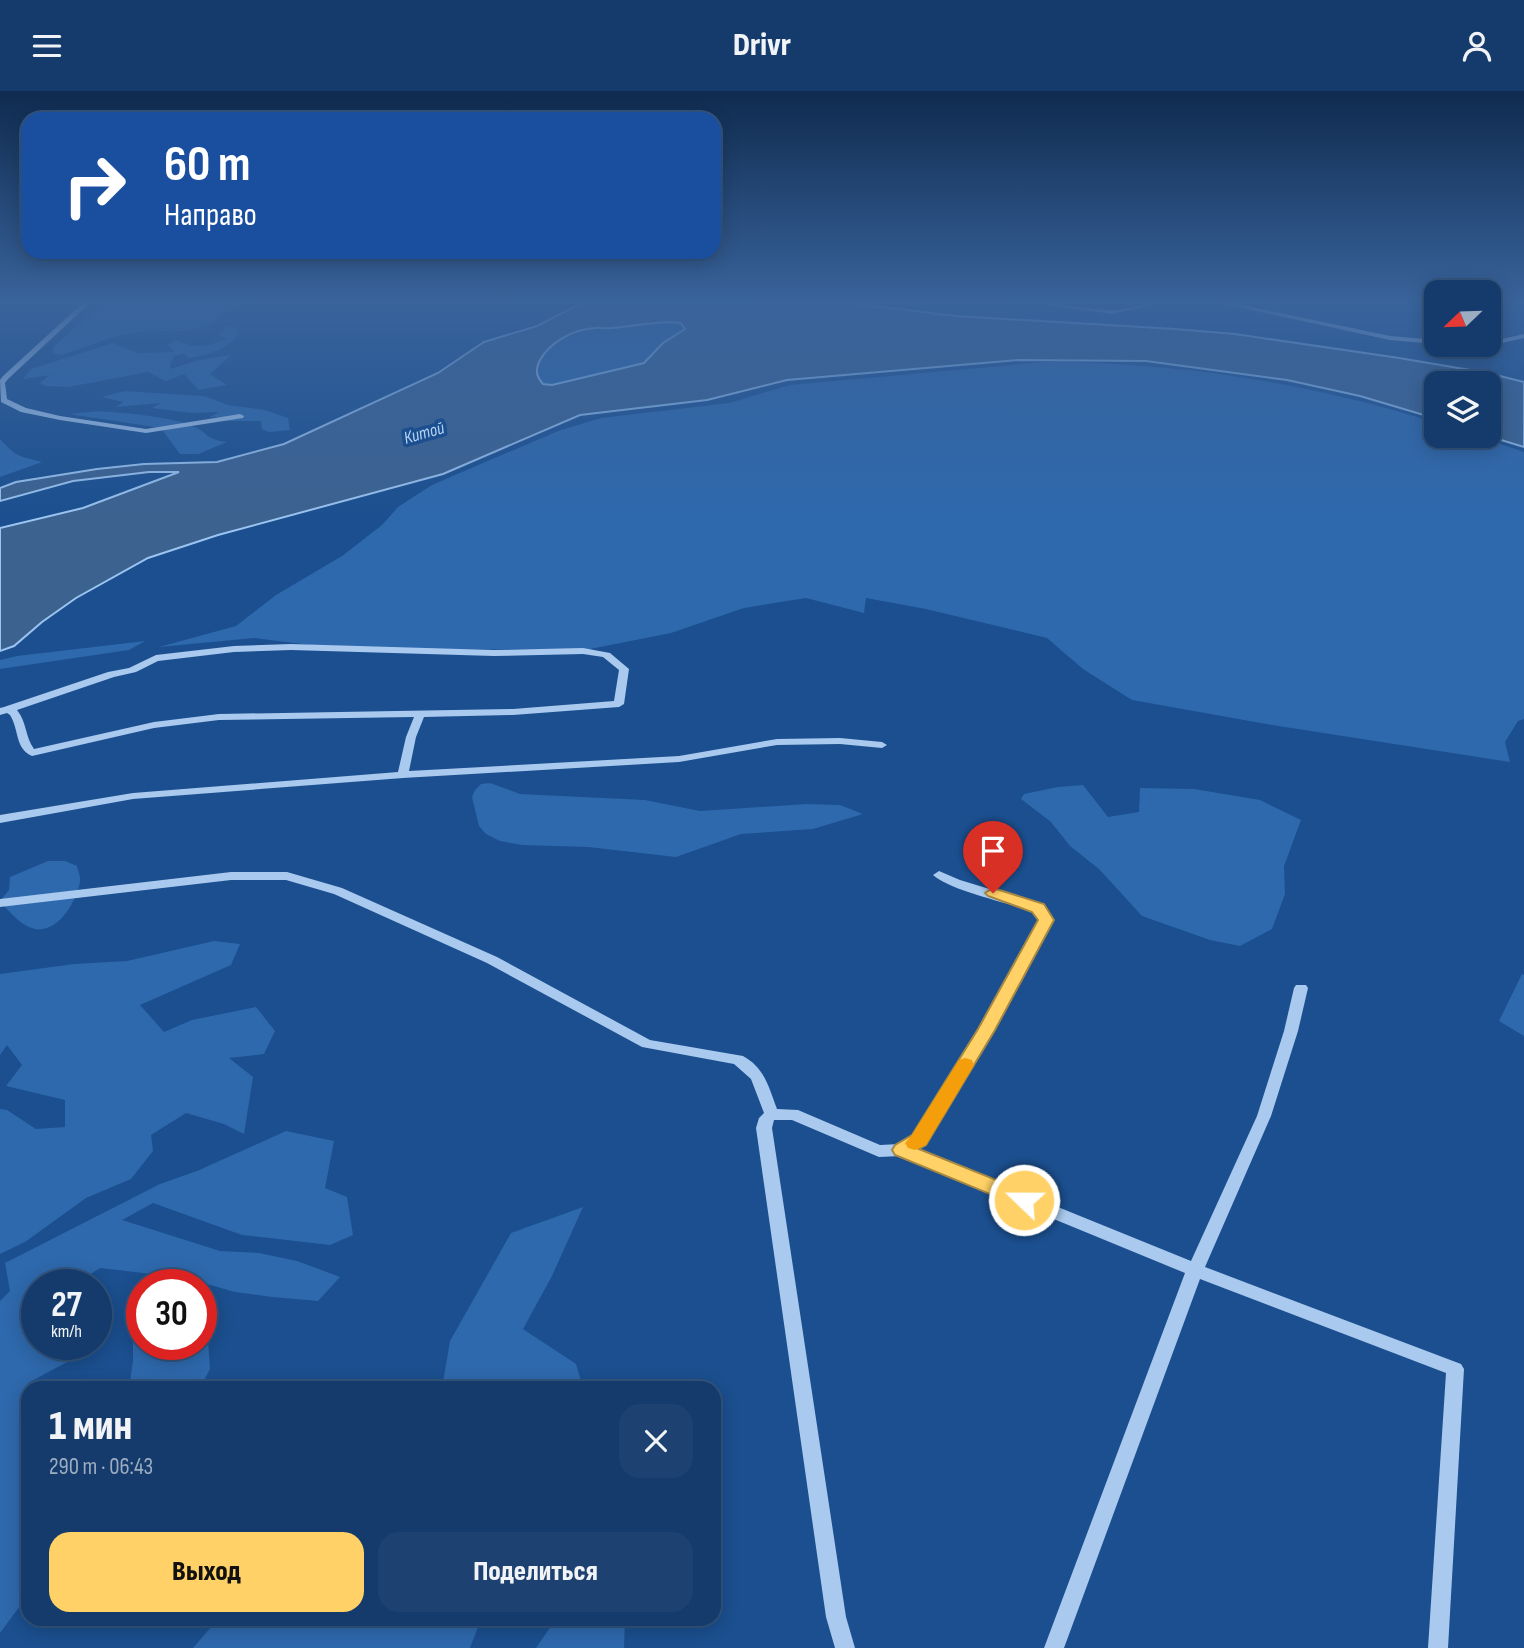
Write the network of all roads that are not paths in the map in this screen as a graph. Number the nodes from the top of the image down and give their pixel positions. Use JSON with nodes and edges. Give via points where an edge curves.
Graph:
{"nodes":[{"id":1,"x":7,"y":374,"type":"edge"},
{"id":2,"x":240,"y":417,"type":"dead end"},
{"id":3,"x":4,"y":711,"type":"edge"},
{"id":4,"x":420,"y":714,"type":"junction"},
{"id":5,"x":882,"y":745,"type":"dead end"},
{"id":6,"x":403,"y":775,"type":"junction"},
{"id":7,"x":0,"y":819,"type":"edge"},
{"id":8,"x":939,"y":875,"type":"dead end"},
{"id":9,"x":0,"y":904,"type":"edge"},
{"id":10,"x":1301,"y":988,"type":"dead end"},
{"id":11,"x":772,"y":1115,"type":"junction"},
{"id":12,"x":902,"y":1150,"type":"junction"},
{"id":13,"x":1195,"y":1270,"type":"junction"},
{"id":14,"x":845,"y":1648,"type":"edge"},
{"id":15,"x":1054,"y":1648,"type":"edge"},
{"id":16,"x":1438,"y":1648,"type":"edge"}],
"edges":[{"from":1,"to":2,"type":"street","via":[[1,383],[4,400],[60,418],[146,431]]},
{"from":3,"to":4,"type":"street","via":[[17,713],[24,745],[32,753],[180,721],[275,714]]},
{"from":3,"to":4,"type":"street","via":[[156,658],[234,649],[583,651],[606,655],[624,669],[619,705]]},
{"from":4,"to":6,"type":"street"},
{"from":5,"to":6,"type":"street","via":[[777,742],[679,759]]},
{"from":6,"to":7,"type":"street","via":[[133,796]]},
{"from":8,"to":12,"type":"street","via":[[1038,908],[1046,920],[919,1140]]},
{"from":9,"to":11,"type":"street","via":[[231,876],[272,875],[316,883],[492,960],[648,1044],[749,1065],[761,1081]]},
{"from":10,"to":13,"type":"street","via":[[1264,1116]]},
{"from":11,"to":12,"type":"street","via":[[793,1114],[879,1151]]},
{"from":11,"to":14,"type":"street","via":[[766,1118],[764,1128],[836,1617]]},
{"from":12,"to":13,"type":"street"},
{"from":13,"to":15,"type":"street"},
{"from":13,"to":16,"type":"street","via":[[1455,1369]]}]}
